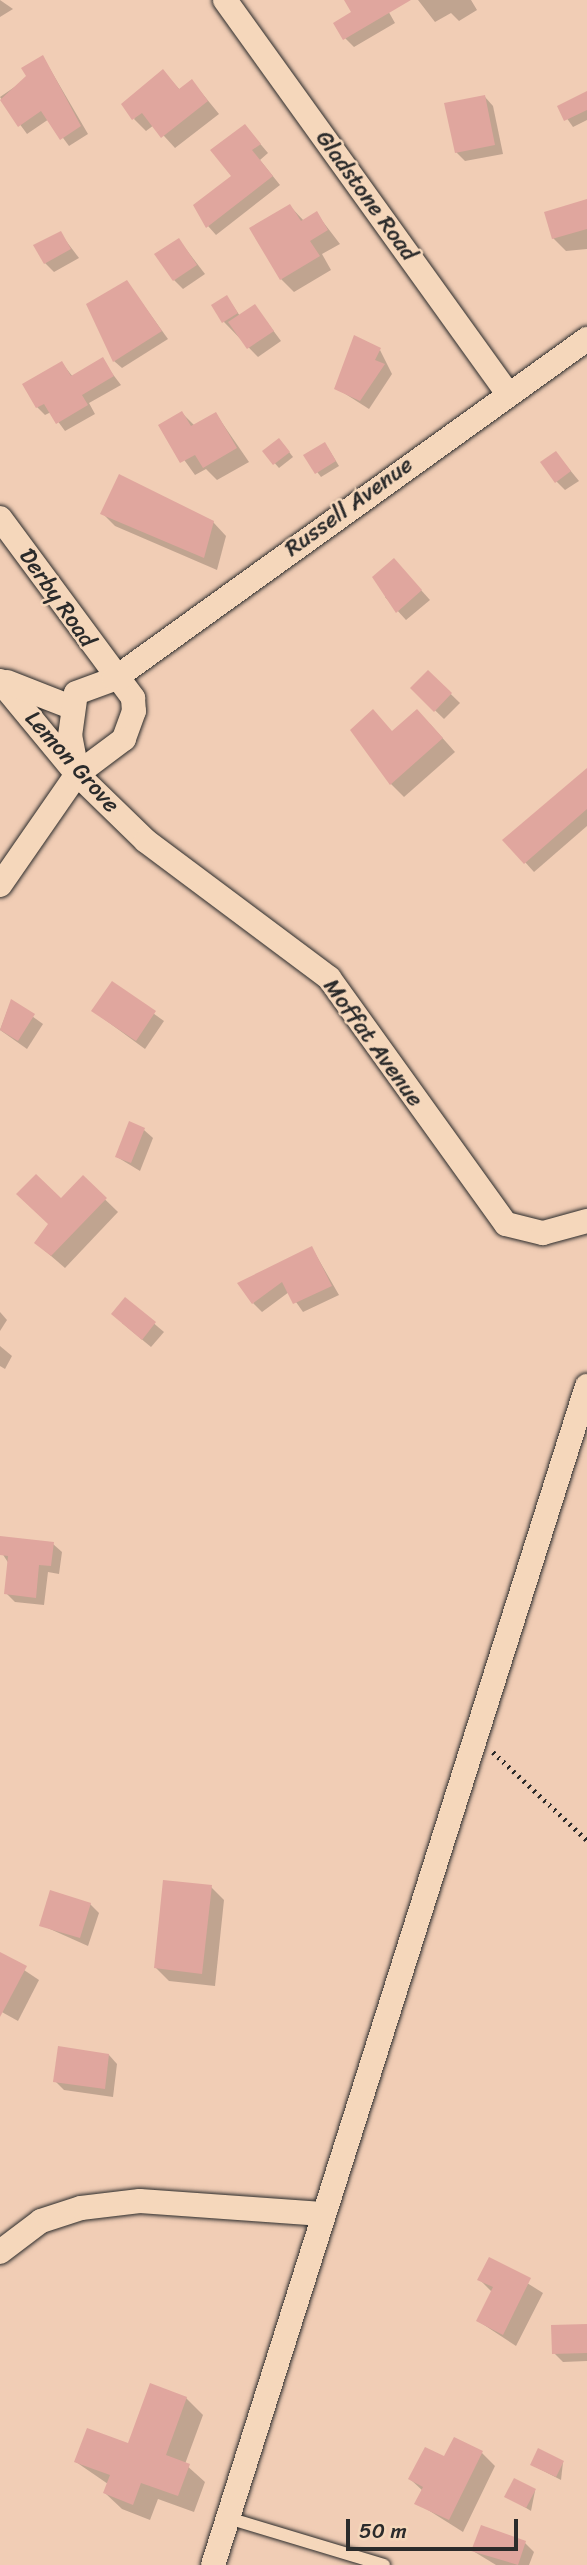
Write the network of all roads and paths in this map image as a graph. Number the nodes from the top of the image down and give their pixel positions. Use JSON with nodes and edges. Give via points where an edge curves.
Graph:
{"nodes":[{"id":1,"x":225,"y":0,"type":"edge"},
{"id":2,"x":587,"y":339,"type":"edge"},
{"id":3,"x":507,"y":393,"type":"junction"},
{"id":4,"x":0,"y":518,"type":"edge"},
{"id":5,"x":114,"y":679,"type":"junction"},
{"id":6,"x":0,"y":680,"type":"edge"},
{"id":7,"x":71,"y":707,"type":"junction"},
{"id":8,"x":77,"y":774,"type":"junction"},
{"id":9,"x":146,"y":841,"type":"joint"},
{"id":10,"x":0,"y":885,"type":"edge"},
{"id":11,"x":587,"y":1221,"type":"edge"},
{"id":12,"x":587,"y":1386,"type":"edge"},
{"id":13,"x":472,"y":1732,"type":"junction"},
{"id":14,"x":587,"y":1840,"type":"edge"},
{"id":15,"x":323,"y":2214,"type":"junction"},
{"id":16,"x":0,"y":2252,"type":"edge"},
{"id":17,"x":228,"y":2518,"type":"junction"},
{"id":18,"x":213,"y":2565,"type":"edge"},
{"id":19,"x":384,"y":2565,"type":"edge"}],
"edges":[{"from":1,"to":3,"type":"street","name":"Gladstone Road"},
{"from":2,"to":3,"type":"street","name":"Russell Avenue"},
{"from":3,"to":5,"type":"street","name":"Russell Avenue"},
{"from":4,"to":5,"type":"street","name":"Derby Road"},
{"from":5,"to":7,"type":"street","name":"Russell Avenue","via":[[76,693]]},
{"from":5,"to":8,"type":"street","name":"Derby Road","via":[[133,698],[130,724],[110,754]]},
{"from":6,"to":7,"type":"street"},
{"from":6,"to":8,"type":"street","name":"Lemon Grove"},
{"from":7,"to":8,"type":"street"},
{"from":8,"to":9,"type":"street","name":"Lemon Grove"},
{"from":8,"to":10,"type":"street"},
{"from":9,"to":11,"type":"street","name":"Moffat Avenue","via":[[328,978],[506,1224],[543,1233]]},
{"from":12,"to":13,"type":"street"},
{"from":13,"to":14,"type":"path"},
{"from":13,"to":15,"type":"street"},
{"from":15,"to":16,"type":"street","via":[[140,2201],[81,2208],[41,2221]]},
{"from":15,"to":17,"type":"street"},
{"from":17,"to":18,"type":"street"},
{"from":17,"to":19,"type":"lane"}]}
